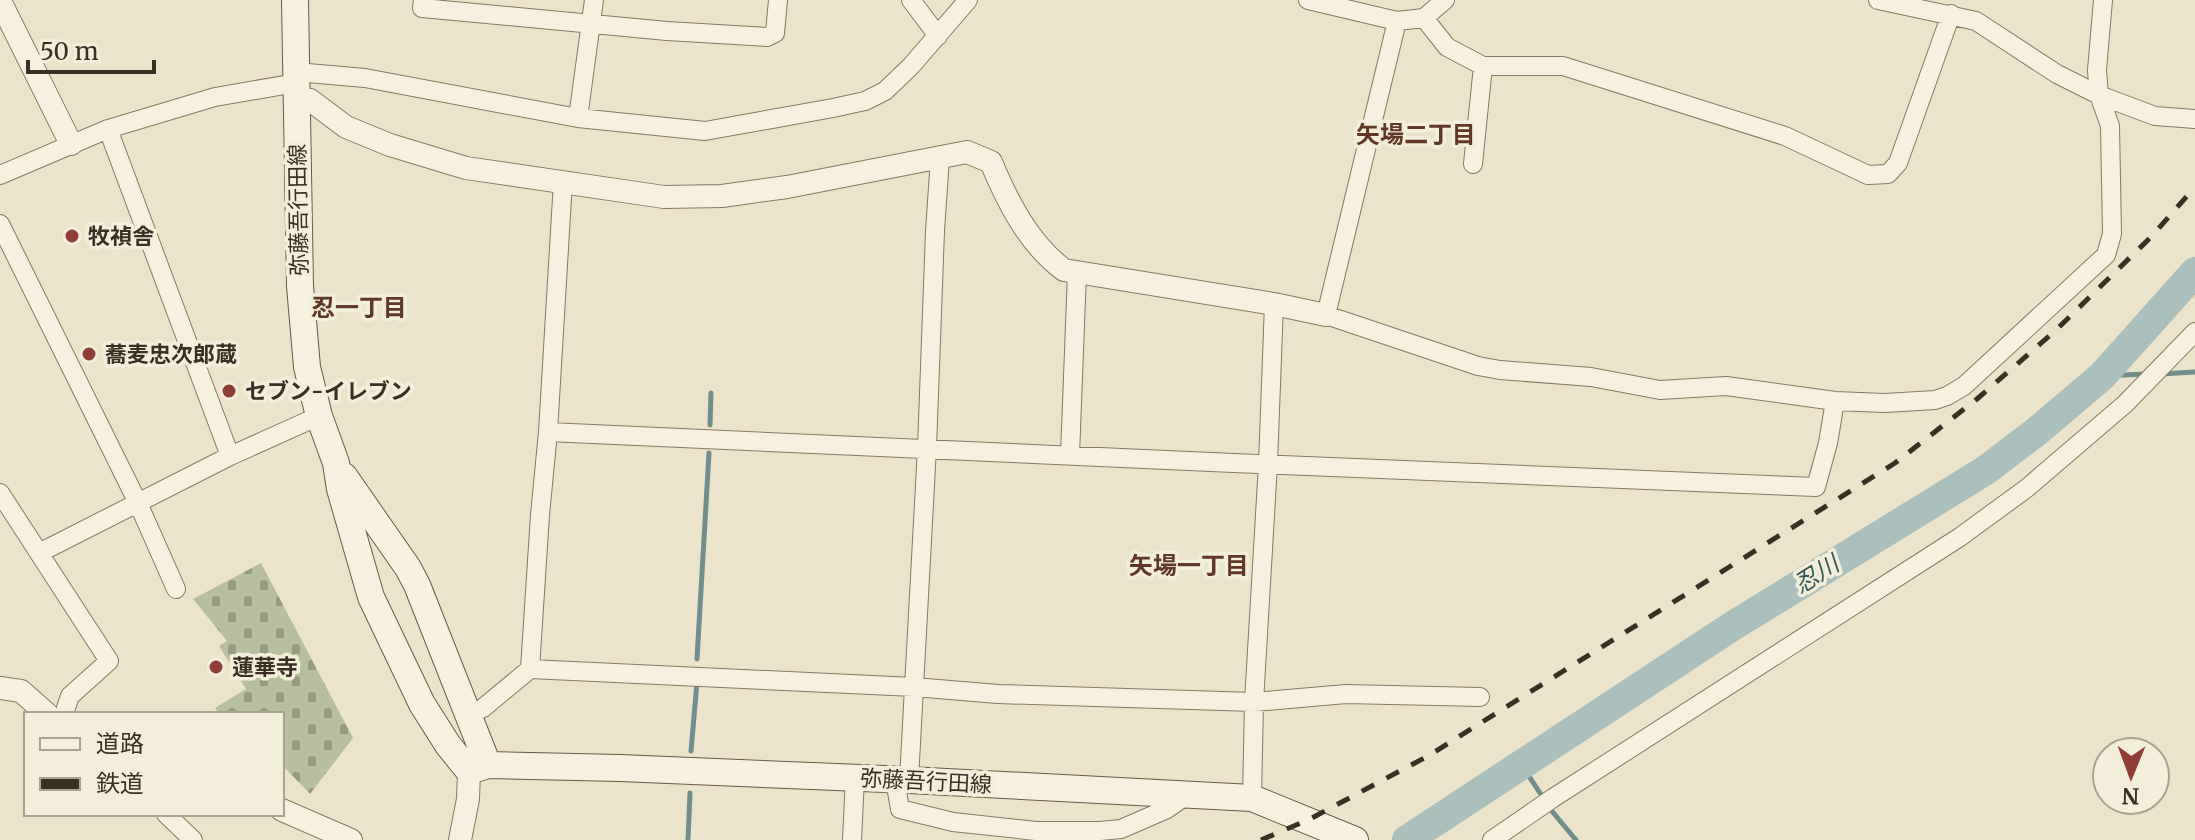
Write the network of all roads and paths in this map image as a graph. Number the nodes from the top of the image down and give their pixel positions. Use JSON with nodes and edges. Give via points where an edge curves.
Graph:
{"nodes":[{"id":1,"x":295,"y":0,"type":"edge"},
{"id":2,"x":423,"y":0,"type":"edge"},
{"id":3,"x":594,"y":0,"type":"edge"},
{"id":4,"x":778,"y":0,"type":"edge"},
{"id":5,"x":911,"y":0,"type":"edge"},
{"id":6,"x":968,"y":0,"type":"edge"},
{"id":7,"x":1308,"y":0,"type":"edge"},
{"id":8,"x":1445,"y":0,"type":"edge"},
{"id":9,"x":1878,"y":0,"type":"edge"},
{"id":10,"x":2103,"y":0,"type":"edge"},
{"id":11,"x":0,"y":1,"type":"edge"},
{"id":12,"x":1951,"y":14,"type":"junction"},
{"id":13,"x":1424,"y":18,"type":"junction"},
{"id":14,"x":1397,"y":21,"type":"junction"},
{"id":15,"x":591,"y":25,"type":"junction"},
{"id":16,"x":6,"y":26,"type":"edge"},
{"id":17,"x":938,"y":36,"type":"junction"},
{"id":18,"x":1483,"y":66,"type":"junction"},
{"id":19,"x":296,"y":84,"type":"junction"},
{"id":20,"x":2099,"y":95,"type":"junction"},
{"id":21,"x":578,"y":118,"type":"junction"},
{"id":22,"x":2195,"y":119,"type":"edge"},
{"id":23,"x":108,"y":129,"type":"junction"},
{"id":24,"x":71,"y":144,"type":"junction"},
{"id":25,"x":940,"y":158,"type":"junction"},
{"id":26,"x":1473,"y":164,"type":"dead end"},
{"id":27,"x":0,"y":175,"type":"edge"},
{"id":28,"x":563,"y":181,"type":"junction"},
{"id":29,"x":0,"y":224,"type":"edge"},
{"id":30,"x":1077,"y":273,"type":"junction"},
{"id":31,"x":1274,"y":304,"type":"junction"},
{"id":32,"x":1326,"y":315,"type":"junction"},
{"id":33,"x":2195,"y":332,"type":"edge"},
{"id":34,"x":1835,"y":401,"type":"junction"},
{"id":35,"x":319,"y":416,"type":"junction"},
{"id":36,"x":548,"y":432,"type":"junction"},
{"id":37,"x":927,"y":448,"type":"junction"},
{"id":38,"x":1070,"y":455,"type":"junction"},
{"id":39,"x":230,"y":456,"type":"junction"},
{"id":40,"x":336,"y":463,"type":"junction"},
{"id":41,"x":1268,"y":464,"type":"junction"},
{"id":42,"x":0,"y":493,"type":"edge"},
{"id":43,"x":138,"y":503,"type":"junction"},
{"id":44,"x":39,"y":553,"type":"junction"},
{"id":45,"x":176,"y":589,"type":"dead end"},
{"id":46,"x":530,"y":669,"type":"junction"},
{"id":47,"x":2,"y":683,"type":"edge"},
{"id":48,"x":914,"y":687,"type":"junction"},
{"id":49,"x":1480,"y":697,"type":"dead end"},
{"id":50,"x":1254,"y":702,"type":"junction"},
{"id":51,"x":45,"y":712,"type":"edge"},
{"id":52,"x":65,"y":712,"type":"edge"},
{"id":53,"x":469,"y":715,"type":"junction"},
{"id":54,"x":479,"y":768,"type":"junction"},
{"id":55,"x":855,"y":778,"type":"junction"},
{"id":56,"x":902,"y":780,"type":"junction"},
{"id":57,"x":1187,"y":795,"type":"junction"},
{"id":58,"x":1252,"y":798,"type":"junction"},
{"id":59,"x":284,"y":811,"type":"edge"},
{"id":60,"x":168,"y":816,"type":"edge"},
{"id":61,"x":1343,"y":838,"type":"edge"},
{"id":62,"x":193,"y":840,"type":"edge"},
{"id":63,"x":351,"y":840,"type":"edge"},
{"id":64,"x":460,"y":840,"type":"edge"},
{"id":65,"x":852,"y":840,"type":"edge"},
{"id":66,"x":1492,"y":840,"type":"edge"}],
"edges":[{"from":1,"to":19,"type":"main road","name":"弥藤吾行田線"},
{"from":2,"to":15,"type":"street","via":[[422,8]]},
{"from":3,"to":15,"type":"street"},
{"from":4,"to":15,"type":"street","via":[[775,33],[767,37]]},
{"from":5,"to":17,"type":"street"},
{"from":6,"to":17,"type":"street"},
{"from":7,"to":14,"type":"street"},
{"from":8,"to":13,"type":"street"},
{"from":9,"to":12,"type":"street"},
{"from":10,"to":20,"type":"street"},
{"from":11,"to":16,"type":"street"},
{"from":12,"to":18,"type":"street","via":[[1898,163],[1888,174],[1868,175],[1785,136],[1563,66]]},
{"from":12,"to":20,"type":"street","via":[[1976,21]]},
{"from":13,"to":14,"type":"street"},
{"from":13,"to":18,"type":"street","via":[[1447,47]]},
{"from":14,"to":32,"type":"street"},
{"from":15,"to":21,"type":"street"},
{"from":16,"to":24,"type":"street"},
{"from":17,"to":21,"type":"street","via":[[885,91],[865,101],[705,131]]},
{"from":18,"to":26,"type":"street"},
{"from":19,"to":21,"type":"street","via":[[365,78]]},
{"from":19,"to":23,"type":"street","via":[[215,97]]},
{"from":19,"to":28,"type":"street","via":[[346,127],[390,145],[466,168]]},
{"from":19,"to":35,"type":"main road","name":"弥藤吾行田線","via":[[303,337]]},
{"from":20,"to":22,"type":"street","via":[[2155,116]]},
{"from":20,"to":34,"type":"street","via":[[2110,126],[2112,234],[2106,255],[1947,396],[1885,403]]},
{"from":23,"to":24,"type":"street"},
{"from":23,"to":39,"type":"street"},
{"from":24,"to":27,"type":"street"},
{"from":25,"to":28,"type":"street","via":[[722,196],[664,197]]},
{"from":25,"to":30,"type":"street","via":[[967,152],[991,162],[1006,197],[1046,257]]},
{"from":25,"to":37,"type":"street"},
{"from":28,"to":36,"type":"street"},
{"from":29,"to":43,"type":"street"},
{"from":30,"to":31,"type":"street"},
{"from":30,"to":38,"type":"street"},
{"from":31,"to":32,"type":"street"},
{"from":31,"to":41,"type":"street"},
{"from":32,"to":34,"type":"street","via":[[1500,370],[1591,377],[1660,390],[1726,386]]},
{"from":33,"to":66,"type":"street","via":[[2114,413],[1960,537]]},
{"from":34,"to":41,"type":"street","via":[[1816,487]]},
{"from":35,"to":39,"type":"street"},
{"from":35,"to":40,"type":"main road","name":"弥藤吾行田線"},
{"from":36,"to":37,"type":"street"},
{"from":36,"to":46,"type":"street"},
{"from":37,"to":38,"type":"street"},
{"from":37,"to":48,"type":"street"},
{"from":38,"to":41,"type":"street"},
{"from":39,"to":43,"type":"street"},
{"from":40,"to":53,"type":"main road","name":"弥藤吾行田線","via":[[417,585]]},
{"from":40,"to":54,"type":"main road","name":"弥藤吾行田線","via":[[371,597],[422,704],[448,745]]},
{"from":41,"to":50,"type":"street"},
{"from":42,"to":44,"type":"street"},
{"from":43,"to":44,"type":"street"},
{"from":43,"to":45,"type":"street"},
{"from":44,"to":52,"type":"street","via":[[109,661],[70,696]]},
{"from":46,"to":48,"type":"street"},
{"from":46,"to":53,"type":"street"},
{"from":47,"to":51,"type":"street","via":[[21,691]]},
{"from":48,"to":50,"type":"street"},
{"from":48,"to":56,"type":"street"},
{"from":49,"to":50,"type":"street","via":[[1346,694]]},
{"from":50,"to":58,"type":"street"},
{"from":53,"to":54,"type":"main road","name":"弥藤吾行田線"},
{"from":54,"to":55,"type":"main road","name":"弥藤吾行田線"},
{"from":54,"to":64,"type":"street"},
{"from":55,"to":56,"type":"main road","name":"弥藤吾行田線"},
{"from":55,"to":65,"type":"street"},
{"from":56,"to":57,"type":"main road","name":"弥藤吾行田線"},
{"from":56,"to":57,"type":"street","via":[[900,809],[953,822],[1036,831],[1121,829]]},
{"from":57,"to":58,"type":"main road","name":"弥藤吾行田線"},
{"from":58,"to":61,"type":"main road","name":"弥藤吾行田線"},
{"from":59,"to":63,"type":"street"},
{"from":60,"to":62,"type":"street"}]}
